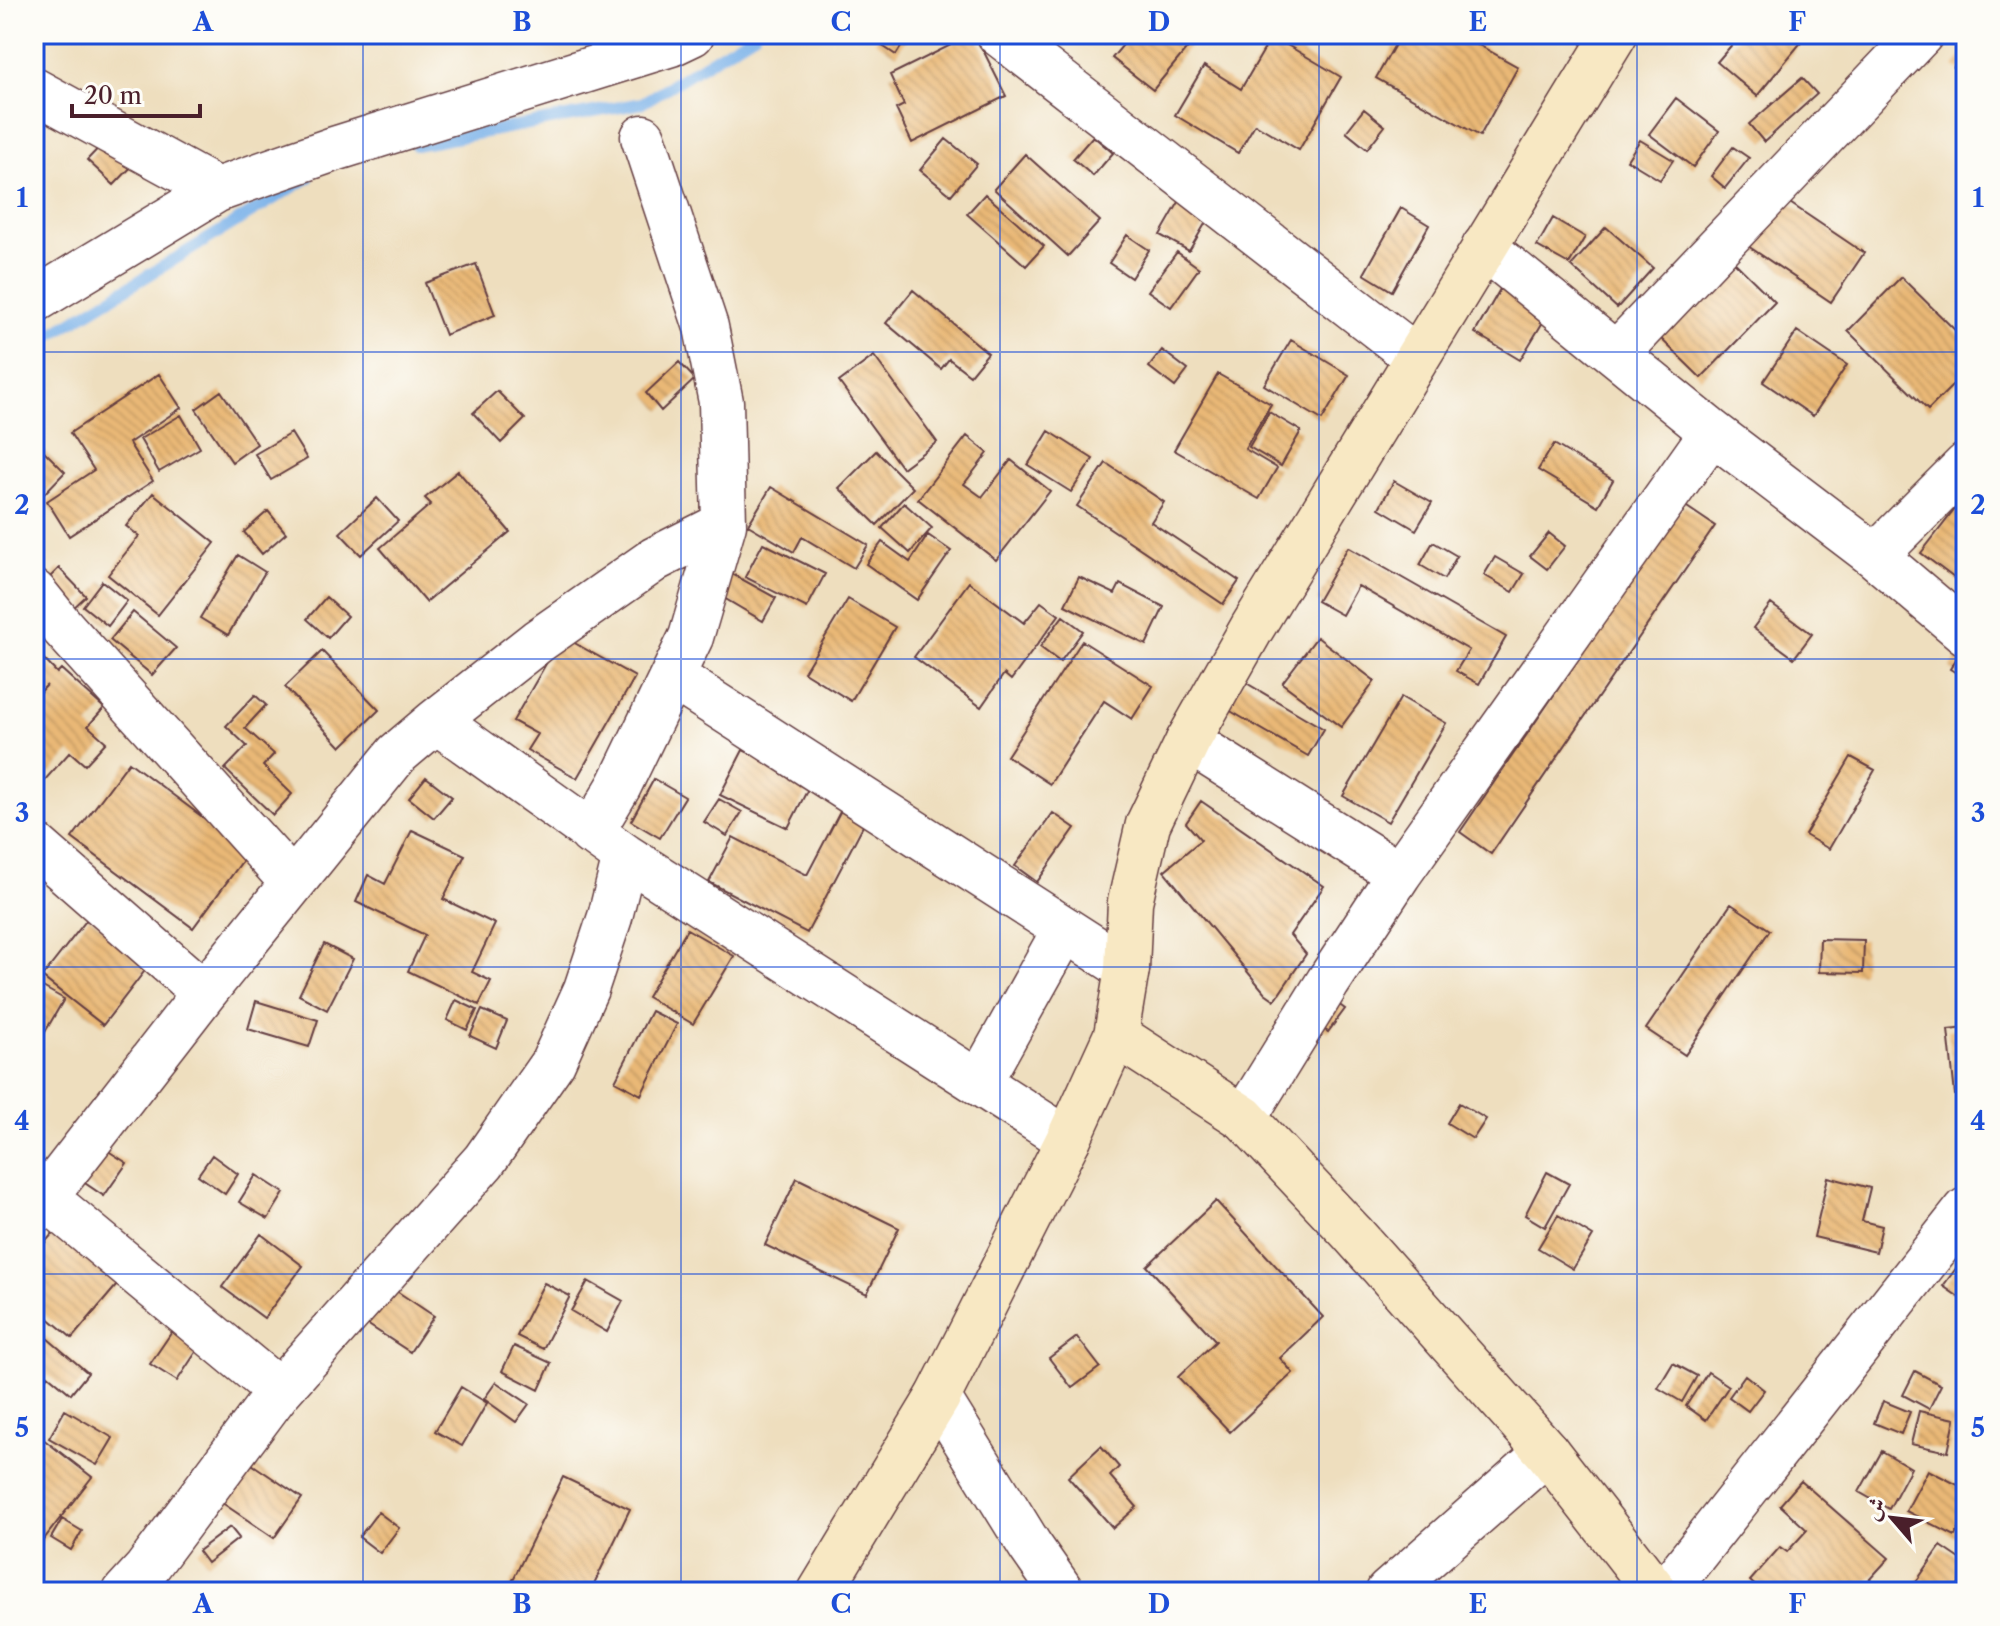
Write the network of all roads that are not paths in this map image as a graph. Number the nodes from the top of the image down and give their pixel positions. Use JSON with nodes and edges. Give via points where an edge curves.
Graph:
{"nodes":[{"id":1,"x":692,"y":34,"type":"edge"},
{"id":2,"x":999,"y":34,"type":"edge"},
{"id":3,"x":1615,"y":34,"type":"edge"},
{"id":4,"x":1921,"y":34,"type":"edge"},
{"id":5,"x":34,"y":90,"type":"edge"},
{"id":6,"x":643,"y":137,"type":"dead end"},
{"id":7,"x":217,"y":190,"type":"junction"},
{"id":8,"x":1484,"y":247,"type":"junction"},
{"id":9,"x":34,"y":301,"type":"edge"},
{"id":10,"x":1617,"y":353,"type":"junction"},
{"id":11,"x":1416,"y":357,"type":"junction"},
{"id":12,"x":1712,"y":432,"type":"junction"},
{"id":13,"x":1966,"y":465,"type":"edge"},
{"id":14,"x":724,"y":524,"type":"junction"},
{"id":15,"x":1875,"y":556,"type":"junction"},
{"id":16,"x":34,"y":592,"type":"edge"},
{"id":17,"x":1966,"y":633,"type":"edge"},
{"id":18,"x":49,"y":638,"type":"edge"},
{"id":19,"x":673,"y":677,"type":"junction"},
{"id":20,"x":436,"y":721,"type":"junction"},
{"id":21,"x":1188,"y":741,"type":"junction"},
{"id":22,"x":34,"y":844,"type":"edge"},
{"id":23,"x":608,"y":845,"type":"junction"},
{"id":24,"x":1399,"y":874,"type":"junction"},
{"id":25,"x":292,"y":882,"type":"junction"},
{"id":26,"x":1065,"y":929,"type":"junction"},
{"id":27,"x":1127,"y":969,"type":"junction"},
{"id":28,"x":204,"y":993,"type":"junction"},
{"id":29,"x":1116,"y":1035,"type":"junction"},
{"id":30,"x":979,"y":1083,"type":"junction"},
{"id":31,"x":1244,"y":1118,"type":"junction"},
{"id":32,"x":1068,"y":1140,"type":"junction"},
{"id":33,"x":40,"y":1205,"type":"edge"},
{"id":34,"x":1966,"y":1210,"type":"edge"},
{"id":35,"x":279,"y":1391,"type":"junction"},
{"id":36,"x":938,"y":1397,"type":"junction"},
{"id":37,"x":1547,"y":1452,"type":"junction"},
{"id":38,"x":147,"y":1584,"type":"edge"},
{"id":39,"x":820,"y":1592,"type":"edge"},
{"id":40,"x":1062,"y":1592,"type":"edge"},
{"id":41,"x":1388,"y":1592,"type":"edge"},
{"id":42,"x":1656,"y":1592,"type":"edge"},
{"id":43,"x":1665,"y":1592,"type":"edge"}],
"edges":[{"from":1,"to":7,"type":"street"},
{"from":2,"to":11,"type":"street"},
{"from":3,"to":8,"type":"street"},
{"from":4,"to":10,"type":"street"},
{"from":5,"to":7,"type":"street"},
{"from":6,"to":14,"type":"street","via":[[706,327],[721,402]]},
{"from":7,"to":9,"type":"street"},
{"from":8,"to":10,"type":"street"},
{"from":8,"to":11,"type":"street"},
{"from":10,"to":12,"type":"street"},
{"from":11,"to":21,"type":"street"},
{"from":12,"to":15,"type":"street"},
{"from":12,"to":24,"type":"street"},
{"from":13,"to":15,"type":"street"},
{"from":14,"to":19,"type":"street","via":[[691,637]]},
{"from":14,"to":20,"type":"street","via":[[655,559]]},
{"from":15,"to":17,"type":"street"},
{"from":16,"to":18,"type":"street"},
{"from":18,"to":25,"type":"street"},
{"from":19,"to":23,"type":"street","via":[[619,786]]},
{"from":19,"to":26,"type":"street"},
{"from":20,"to":23,"type":"street"},
{"from":20,"to":25,"type":"street","via":[[397,754]]},
{"from":21,"to":24,"type":"street"},
{"from":21,"to":27,"type":"street","via":[[1148,824],[1130,902]]},
{"from":22,"to":28,"type":"street"},
{"from":23,"to":30,"type":"street"},
{"from":23,"to":35,"type":"street","via":[[610,917],[586,989],[553,1062],[484,1161]]},
{"from":24,"to":31,"type":"street"},
{"from":25,"to":28,"type":"street"},
{"from":26,"to":27,"type":"street"},
{"from":26,"to":30,"type":"street"},
{"from":27,"to":29,"type":"street"},
{"from":28,"to":33,"type":"street"},
{"from":29,"to":31,"type":"street"},
{"from":29,"to":32,"type":"street"},
{"from":30,"to":32,"type":"street"},
{"from":31,"to":37,"type":"street"},
{"from":32,"to":36,"type":"street"},
{"from":33,"to":35,"type":"street"},
{"from":34,"to":43,"type":"street"},
{"from":35,"to":38,"type":"street"},
{"from":36,"to":39,"type":"street"},
{"from":36,"to":40,"type":"street"},
{"from":37,"to":41,"type":"street"},
{"from":37,"to":42,"type":"street"}]}
